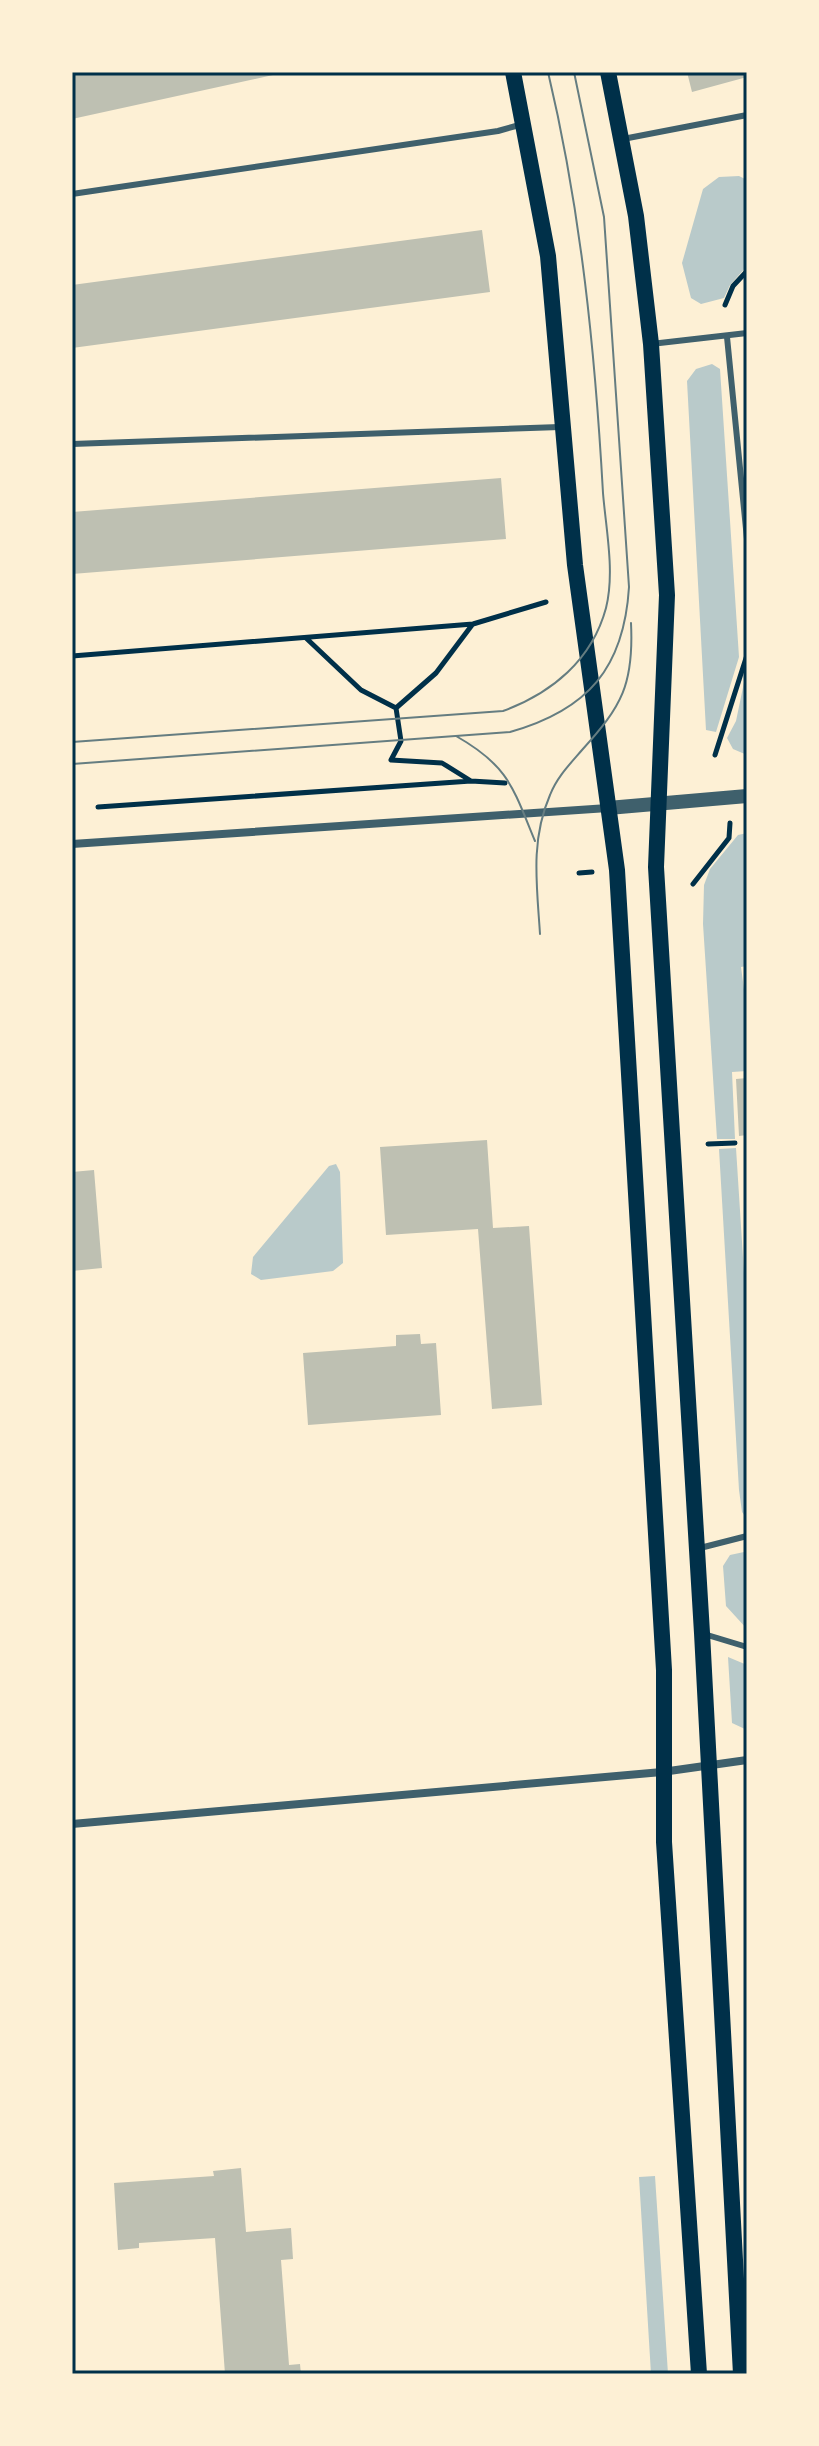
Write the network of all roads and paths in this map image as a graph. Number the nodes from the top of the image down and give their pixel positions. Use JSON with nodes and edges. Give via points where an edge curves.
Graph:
{"nodes":[{"id":1,"x":513,"y":72,"type":"edge"},
{"id":2,"x":608,"y":72,"type":"edge"},
{"id":3,"x":747,"y":115,"type":"edge"},
{"id":4,"x":525,"y":124,"type":"junction"},
{"id":5,"x":623,"y":139,"type":"junction"},
{"id":6,"x":72,"y":194,"type":"edge"},
{"id":7,"x":747,"y":271,"type":"edge"},
{"id":8,"x":725,"y":305,"type":"dead end"},
{"id":9,"x":747,"y":333,"type":"edge"},
{"id":10,"x":727,"y":337,"type":"junction"},
{"id":11,"x":651,"y":344,"type":"junction"},
{"id":12,"x":563,"y":427,"type":"junction"},
{"id":13,"x":72,"y":444,"type":"edge"},
{"id":14,"x":747,"y":539,"type":"edge"},
{"id":15,"x":546,"y":602,"type":"dead end"},
{"id":16,"x":473,"y":624,"type":"junction"},
{"id":17,"x":305,"y":637,"type":"junction"},
{"id":18,"x":747,"y":655,"type":"edge"},
{"id":19,"x":72,"y":656,"type":"edge"},
{"id":20,"x":396,"y":708,"type":"junction"},
{"id":21,"x":715,"y":755,"type":"dead end"},
{"id":22,"x":471,"y":781,"type":"junction"},
{"id":23,"x":505,"y":783,"type":"dead end"},
{"id":24,"x":747,"y":796,"type":"edge"},
{"id":25,"x":660,"y":804,"type":"junction"},
{"id":26,"x":98,"y":807,"type":"dead end"},
{"id":27,"x":608,"y":808,"type":"junction"},
{"id":28,"x":731,"y":827,"type":"dead end"},
{"id":29,"x":72,"y":844,"type":"edge"},
{"id":30,"x":592,"y":872,"type":"dead end"},
{"id":31,"x":579,"y":873,"type":"dead end"},
{"id":32,"x":693,"y":884,"type":"dead end"},
{"id":33,"x":735,"y":1143,"type":"dead end"},
{"id":34,"x":708,"y":1144,"type":"dead end"},
{"id":35,"x":747,"y":1536,"type":"edge"},
{"id":36,"x":697,"y":1549,"type":"junction"},
{"id":37,"x":702,"y":1633,"type":"junction"},
{"id":38,"x":747,"y":1647,"type":"edge"},
{"id":39,"x":747,"y":1760,"type":"edge"},
{"id":40,"x":709,"y":1764,"type":"junction"},
{"id":41,"x":662,"y":1772,"type":"junction"},
{"id":42,"x":72,"y":1824,"type":"edge"},
{"id":43,"x":699,"y":2374,"type":"edge"},
{"id":44,"x":741,"y":2374,"type":"edge"}],
"edges":[{"from":1,"to":4,"type":"main road"},
{"from":2,"to":5,"type":"main road"},
{"from":3,"to":5,"type":"lane"},
{"from":4,"to":6,"type":"lane"},
{"from":4,"to":12,"type":"main road","via":[[548,256]]},
{"from":5,"to":11,"type":"main road"},
{"from":7,"to":8,"type":"path"},
{"from":9,"to":10,"type":"lane"},
{"from":10,"to":11,"type":"lane"},
{"from":10,"to":14,"type":"lane"},
{"from":11,"to":25,"type":"main road","via":[[667,595]]},
{"from":12,"to":13,"type":"lane"},
{"from":12,"to":27,"type":"main road","via":[[575,565]]},
{"from":15,"to":16,"type":"path"},
{"from":16,"to":17,"type":"path"},
{"from":16,"to":20,"type":"path","via":[[436,673]]},
{"from":17,"to":19,"type":"path"},
{"from":17,"to":20,"type":"path","via":[[361,690]]},
{"from":18,"to":21,"type":"path"},
{"from":20,"to":22,"type":"path","via":[[401,741],[391,760],[442,763]]},
{"from":22,"to":23,"type":"path"},
{"from":22,"to":26,"type":"path"},
{"from":24,"to":25,"type":"street"},
{"from":25,"to":27,"type":"street"},
{"from":25,"to":36,"type":"main road","via":[[656,867]]},
{"from":27,"to":29,"type":"street"},
{"from":27,"to":41,"type":"main road","via":[[617,870],[664,1655]]},
{"from":28,"to":32,"type":"path","via":[[721,852]]},
{"from":30,"to":31,"type":"path"},
{"from":33,"to":34,"type":"path"},
{"from":35,"to":36,"type":"lane"},
{"from":36,"to":37,"type":"main road"},
{"from":37,"to":38,"type":"lane"},
{"from":37,"to":40,"type":"main road"},
{"from":39,"to":40,"type":"street"},
{"from":40,"to":41,"type":"street"},
{"from":40,"to":44,"type":"main road"},
{"from":41,"to":42,"type":"street"},
{"from":41,"to":43,"type":"main road"}]}
